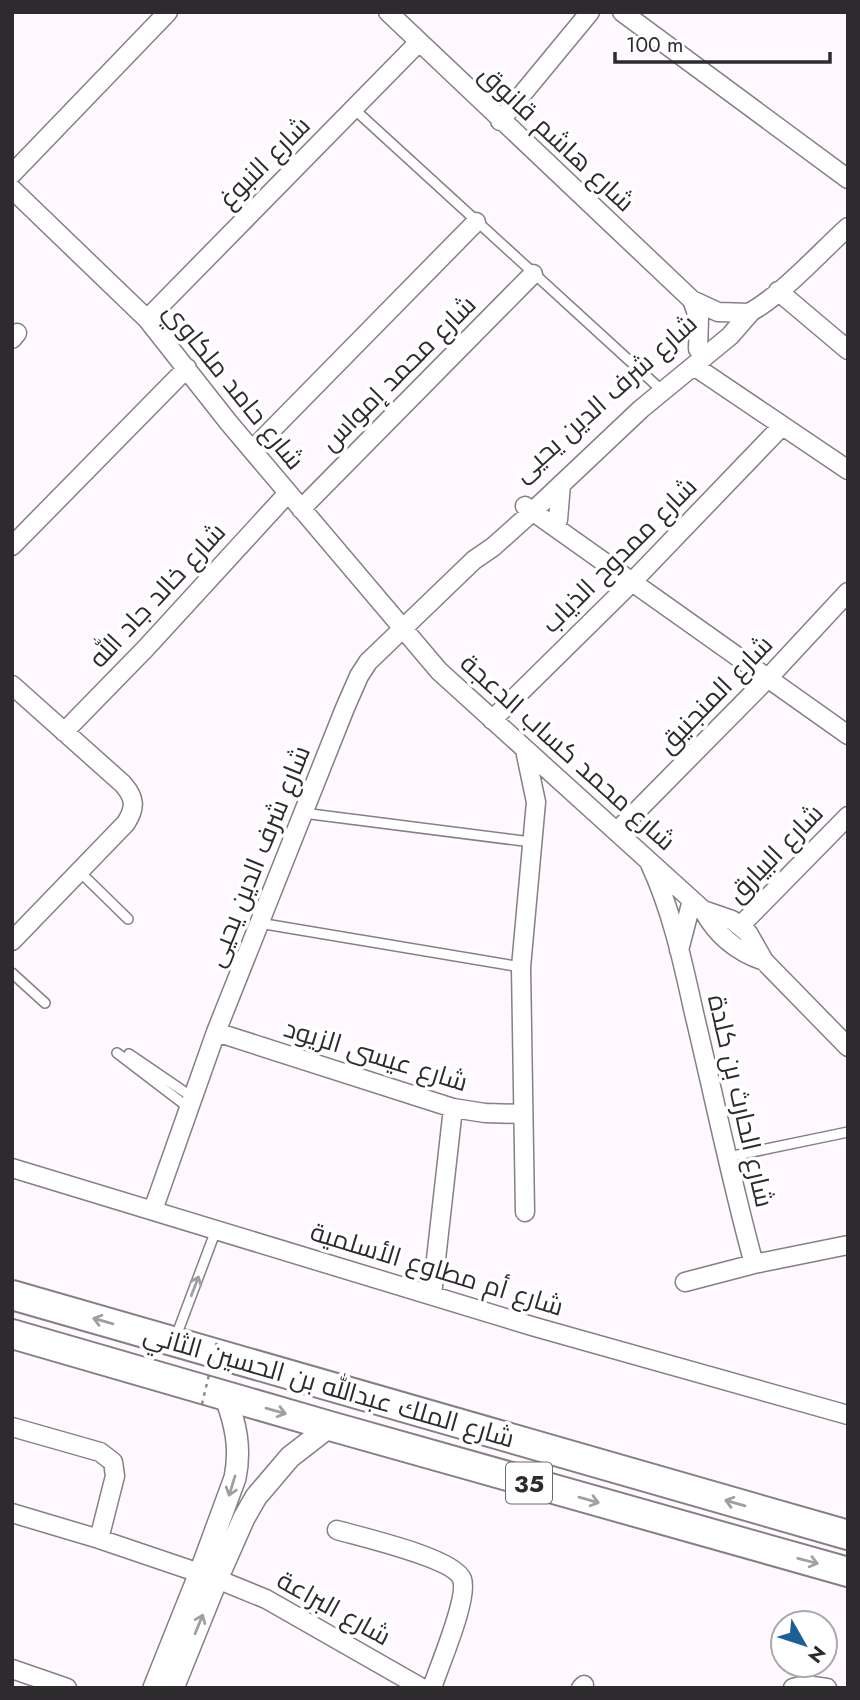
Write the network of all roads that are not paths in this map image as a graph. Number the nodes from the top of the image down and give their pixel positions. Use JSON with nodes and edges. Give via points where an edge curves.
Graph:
{"nodes":[{"id":1,"x":168,"y":12,"type":"edge"},
{"id":2,"x":388,"y":12,"type":"edge"},
{"id":3,"x":590,"y":12,"type":"edge"},
{"id":4,"x":622,"y":12,"type":"edge"},
{"id":5,"x":418,"y":43,"type":"junction"},
{"id":6,"x":354,"y":109,"type":"junction"},
{"id":7,"x":500,"y":121,"type":"junction"},
{"id":8,"x":12,"y":174,"type":"edge"},
{"id":9,"x":848,"y":179,"type":"edge"},
{"id":10,"x":12,"y":189,"type":"edge"},
{"id":11,"x":476,"y":222,"type":"junction"},
{"id":12,"x":848,"y":227,"type":"edge"},
{"id":13,"x":533,"y":274,"type":"junction"},
{"id":14,"x":778,"y":291,"type":"junction"},
{"id":15,"x":692,"y":300,"type":"junction"},
{"id":16,"x":750,"y":313,"type":"junction"},
{"id":17,"x":147,"y":319,"type":"junction"},
{"id":18,"x":721,"y":327,"type":"junction"},
{"id":19,"x":848,"y":349,"type":"edge"},
{"id":20,"x":696,"y":357,"type":"junction"},
{"id":21,"x":187,"y":368,"type":"junction"},
{"id":22,"x":659,"y":388,"type":"junction"},
{"id":23,"x":782,"y":426,"type":"junction"},
{"id":24,"x":252,"y":450,"type":"junction"},
{"id":25,"x":848,"y":470,"type":"edge"},
{"id":26,"x":561,"y":484,"type":"junction"},
{"id":27,"x":288,"y":494,"type":"junction"},
{"id":28,"x":533,"y":504,"type":"junction"},
{"id":29,"x":300,"y":509,"type":"junction"},
{"id":30,"x":555,"y":524,"type":"junction"},
{"id":31,"x":516,"y":527,"type":"junction"},
{"id":32,"x":12,"y":546,"type":"edge"},
{"id":33,"x":474,"y":560,"type":"junction"},
{"id":34,"x":633,"y":581,"type":"junction"},
{"id":35,"x":848,"y":592,"type":"edge"},
{"id":36,"x":402,"y":628,"type":"junction"},
{"id":37,"x":769,"y":677,"type":"junction"},
{"id":38,"x":12,"y":685,"type":"edge"},
{"id":39,"x":492,"y":720,"type":"junction"},
{"id":40,"x":64,"y":732,"type":"junction"},
{"id":41,"x":848,"y":735,"type":"edge"},
{"id":42,"x":525,"y":750,"type":"junction"},
{"id":43,"x":570,"y":790,"type":"junction"},
{"id":44,"x":536,"y":803,"type":"junction"},
{"id":45,"x":303,"y":813,"type":"junction"},
{"id":46,"x":844,"y":827,"type":"edge"},
{"id":47,"x":618,"y":830,"type":"junction"},
{"id":48,"x":531,"y":842,"type":"junction"},
{"id":49,"x":647,"y":859,"type":"junction"},
{"id":50,"x":80,"y":872,"type":"junction"},
{"id":51,"x":692,"y":900,"type":"junction"},
{"id":52,"x":128,"y":919,"type":"dead end"},
{"id":53,"x":259,"y":923,"type":"junction"},
{"id":54,"x":740,"y":926,"type":"junction"},
{"id":55,"x":714,"y":927,"type":"junction"},
{"id":56,"x":12,"y":941,"type":"edge"},
{"id":57,"x":679,"y":950,"type":"junction"},
{"id":58,"x":764,"y":961,"type":"junction"},
{"id":59,"x":521,"y":967,"type":"junction"},
{"id":60,"x":12,"y":973,"type":"edge"},
{"id":61,"x":46,"y":1003,"type":"dead end"},
{"id":62,"x":216,"y":1032,"type":"junction"},
{"id":63,"x":848,"y":1047,"type":"edge"},
{"id":64,"x":117,"y":1053,"type":"dead end"},
{"id":65,"x":129,"y":1054,"type":"dead end"},
{"id":66,"x":191,"y":1102,"type":"junction"},
{"id":67,"x":453,"y":1108,"type":"junction"},
{"id":68,"x":523,"y":1114,"type":"junction"},
{"id":69,"x":848,"y":1132,"type":"edge"},
{"id":70,"x":729,"y":1157,"type":"junction"},
{"id":71,"x":12,"y":1168,"type":"edge"},
{"id":72,"x":153,"y":1210,"type":"junction"},
{"id":73,"x":525,"y":1212,"type":"dead end"},
{"id":74,"x":216,"y":1230,"type":"junction"},
{"id":75,"x":848,"y":1245,"type":"edge"},
{"id":76,"x":754,"y":1264,"type":"junction"},
{"id":77,"x":685,"y":1282,"type":"dead end"},
{"id":78,"x":12,"y":1295,"type":"edge"},
{"id":79,"x":432,"y":1295,"type":"junction"},
{"id":80,"x":12,"y":1334,"type":"edge"},
{"id":81,"x":174,"y":1341,"type":"junction"},
{"id":82,"x":214,"y":1400,"type":"junction"},
{"id":83,"x":848,"y":1415,"type":"edge"},
{"id":84,"x":330,"y":1426,"type":"junction"},
{"id":85,"x":12,"y":1427,"type":"edge"},
{"id":86,"x":12,"y":1513,"type":"edge"},
{"id":87,"x":337,"y":1530,"type":"dead end"},
{"id":88,"x":848,"y":1535,"type":"edge"},
{"id":89,"x":99,"y":1539,"type":"junction"},
{"id":90,"x":848,"y":1572,"type":"edge"},
{"id":91,"x":209,"y":1576,"type":"junction"},
{"id":92,"x":12,"y":1668,"type":"edge"},
{"id":93,"x":66,"y":1688,"type":"edge"},
{"id":94,"x":154,"y":1688,"type":"edge"},
{"id":95,"x":173,"y":1688,"type":"edge"},
{"id":96,"x":422,"y":1688,"type":"edge"},
{"id":97,"x":432,"y":1688,"type":"edge"},
{"id":98,"x":793,"y":1688,"type":"edge"},
{"id":99,"x":827,"y":1688,"type":"edge"}],
"edges":[{"from":1,"to":8,"type":"street"},
{"from":2,"to":5,"type":"street","name":"شارع هاشم قانوق"},
{"from":3,"to":7,"type":"street"},
{"from":4,"to":9,"type":"street"},
{"from":5,"to":6,"type":"street","name":"شارع النبوغ"},
{"from":5,"to":7,"type":"street","name":"شارع هاشم قانوق"},
{"from":6,"to":11,"type":"lane"},
{"from":6,"to":17,"type":"street","name":"شارع النبوغ"},
{"from":7,"to":15,"type":"street","name":"شارع هاشم قانوق"},
{"from":10,"to":17,"type":"street","name":"شارع حامد ملكاوي"},
{"from":11,"to":13,"type":"lane"},
{"from":11,"to":24,"type":"street","name":"شارع محمد إمواس"},
{"from":12,"to":14,"type":"street","name":"شارع شرف الدين يحيى"},
{"from":13,"to":22,"type":"lane"},
{"from":13,"to":29,"type":"street","name":"شارع محمد إمواس"},
{"from":14,"to":16,"type":"street","name":"شارع شرف الدين يحيى"},
{"from":14,"to":19,"type":"street"},
{"from":15,"to":18,"type":"street","name":"شارع هاشم قانوق"},
{"from":15,"to":20,"type":"street","via":[[699,319]]},
{"from":16,"to":18,"type":"street","name":"شارع هاشم قانوق"},
{"from":16,"to":18,"type":"street","name":"شارع شرف الدين يحيى","via":[[737,329]]},
{"from":17,"to":21,"type":"street","name":"شارع حامد ملكاوي"},
{"from":18,"to":20,"type":"street","name":"شارع شرف الدين يحيى"},
{"from":20,"to":22,"type":"street","name":"شارع شرف الدين يحيى"},
{"from":20,"to":23,"type":"street"},
{"from":21,"to":24,"type":"street","name":"شارع حامد ملكاوي"},
{"from":21,"to":32,"type":"street"},
{"from":22,"to":26,"type":"street","name":"شارع شرف الدين يحيى"},
{"from":22,"to":28,"type":"street","name":"شارع شرف الدين يحيى"},
{"from":23,"to":25,"type":"street"},
{"from":23,"to":34,"type":"street","name":"شارع ممدوح الذياب"},
{"from":24,"to":27,"type":"street","name":"شارع حامد ملكاوي"},
{"from":26,"to":28,"type":"street","name":"شارع شرف الدين يحيى"},
{"from":26,"to":30,"type":"street"},
{"from":27,"to":29,"type":"street","name":"شارع حامد ملكاوي"},
{"from":27,"to":40,"type":"street","name":"شارع خالد جاد الله"},
{"from":28,"to":30,"type":"street"},
{"from":28,"to":31,"type":"street","name":"شارع شرف الدين يحيى"},
{"from":28,"to":33,"type":"street","name":"شارع شرف الدين يحيى","via":[[481,547]]},
{"from":29,"to":36,"type":"street","name":"شارع حامد ملكاوي"},
{"from":30,"to":31,"type":"street"},
{"from":30,"to":34,"type":"street"},
{"from":31,"to":33,"type":"street","name":"شارع شرف الدين يحيى"},
{"from":33,"to":36,"type":"street","name":"شارع شرف الدين يحيى"},
{"from":34,"to":37,"type":"street"},
{"from":34,"to":39,"type":"street","name":"شارع ممدوح الذياب"},
{"from":35,"to":37,"type":"street","name":"شارع المنجنيق"},
{"from":36,"to":39,"type":"street","name":"شارع محمد كساب الدعجة","via":[[439,671]]},
{"from":36,"to":45,"type":"street","name":"شارع شرف الدين يحيى","via":[[359,676]]},
{"from":37,"to":41,"type":"street"},
{"from":37,"to":47,"type":"street","name":"شارع المنجنيق"},
{"from":38,"to":40,"type":"street"},
{"from":39,"to":42,"type":"street","name":"شارع محمد كساب الدعجة"},
{"from":40,"to":50,"type":"street","via":[[123,784],[134,805],[126,823]]},
{"from":42,"to":43,"type":"street","name":"شارع محمد كساب الدعجة"},
{"from":42,"to":44,"type":"street"},
{"from":43,"to":44,"type":"street"},
{"from":43,"to":47,"type":"street","name":"شارع محمد كساب الدعجة"},
{"from":44,"to":48,"type":"street"},
{"from":45,"to":48,"type":"lane"},
{"from":45,"to":53,"type":"street","name":"شارع شرف الدين يحيى"},
{"from":46,"to":54,"type":"street","name":"شارع البيارق"},
{"from":47,"to":49,"type":"street","name":"شارع محمد كساب الدعجة"},
{"from":48,"to":59,"type":"street"},
{"from":49,"to":51,"type":"street","name":"شارع محمد كساب الدعجة"},
{"from":49,"to":57,"type":"street","name":"شارع الحارث بن كلدة"},
{"from":50,"to":52,"type":"lane"},
{"from":50,"to":56,"type":"street"},
{"from":51,"to":54,"type":"street","name":"شارع محمد كساب الدعجة"},
{"from":51,"to":55,"type":"street","name":"شارع محمد كساب الدعجة"},
{"from":51,"to":57,"type":"street","name":"شارع الحارث بن كلدة","via":[[676,924]]},
{"from":53,"to":59,"type":"lane"},
{"from":53,"to":62,"type":"street","name":"شارع شرف الدين يحيى"},
{"from":54,"to":58,"type":"street","name":"شارع محمد كساب الدعجة"},
{"from":55,"to":57,"type":"street","via":[[696,930]]},
{"from":55,"to":58,"type":"street","name":"شارع محمد كساب الدعجة","via":[[731,945]]},
{"from":57,"to":70,"type":"street","name":"شارع الحارث بن كلدة"},
{"from":58,"to":63,"type":"street","name":"شارع محمد كساب الدعجة"},
{"from":59,"to":68,"type":"street"},
{"from":60,"to":61,"type":"lane"},
{"from":62,"to":66,"type":"street","name":"شارع شرف الدين يحيى"},
{"from":62,"to":67,"type":"street","name":"شارع عيسى الزيود"},
{"from":64,"to":66,"type":"lane"},
{"from":65,"to":66,"type":"lane"},
{"from":66,"to":72,"type":"street","name":"شارع شرف الدين يحيى"},
{"from":67,"to":68,"type":"street","name":"شارع عيسى الزيود"},
{"from":67,"to":79,"type":"street"},
{"from":68,"to":73,"type":"street"},
{"from":69,"to":70,"type":"lane"},
{"from":70,"to":76,"type":"street","name":"شارع الحارث بن كلدة"},
{"from":71,"to":72,"type":"street","name":"شارع أم مطاوع الأسلمية"},
{"from":72,"to":74,"type":"street","name":"شارع أم مطاوع الأسلمية"},
{"from":74,"to":79,"type":"street","name":"شارع أم مطاوع الأسلمية"},
{"from":81,"to":74,"type":"lane","one_way":true},
{"from":75,"to":76,"type":"street"},
{"from":76,"to":77,"type":"street"},
{"from":81,"to":78,"type":"highway","name":"شارع الملك عبدالله بن الحسين الثاني","number":"35","one_way":true},
{"from":79,"to":83,"type":"street","name":"شارع أم مطاوع الأسلمية"},
{"from":80,"to":82,"type":"highway","name":"شارع الملك عبدالله بن الحسين الثاني","number":"35"},
{"from":88,"to":81,"type":"highway","name":"شارع الملك عبدالله بن الحسين الثاني","number":"35","one_way":true},
{"from":82,"to":84,"type":"highway","name":"شارع الملك عبدالله بن الحسين الثاني","number":"35","one_way":true},
{"from":82,"to":91,"type":"street","one_way":true,"via":[[238,1437],[238,1465]]},
{"from":84,"to":90,"type":"highway","name":"شارع الملك عبدالله بن الحسين الثاني","number":"35","one_way":true},
{"from":84,"to":91,"type":"street","via":[[289,1457],[267,1481]]},
{"from":85,"to":89,"type":"street","via":[[100,1452],[113,1462],[116,1476]]},
{"from":86,"to":89,"type":"street","name":"شارع البراعة"},
{"from":87,"to":97,"type":"street","via":[[434,1559],[462,1579],[461,1601]]},
{"from":89,"to":91,"type":"street","name":"شارع البراعة"},
{"from":91,"to":94,"type":"street"},
{"from":95,"to":91,"type":"street","one_way":true},
{"from":91,"to":96,"type":"street","name":"شارع البراعة","via":[[266,1598]]},
{"from":92,"to":93,"type":"street"},
{"from":98,"to":99,"type":"street"}]}
